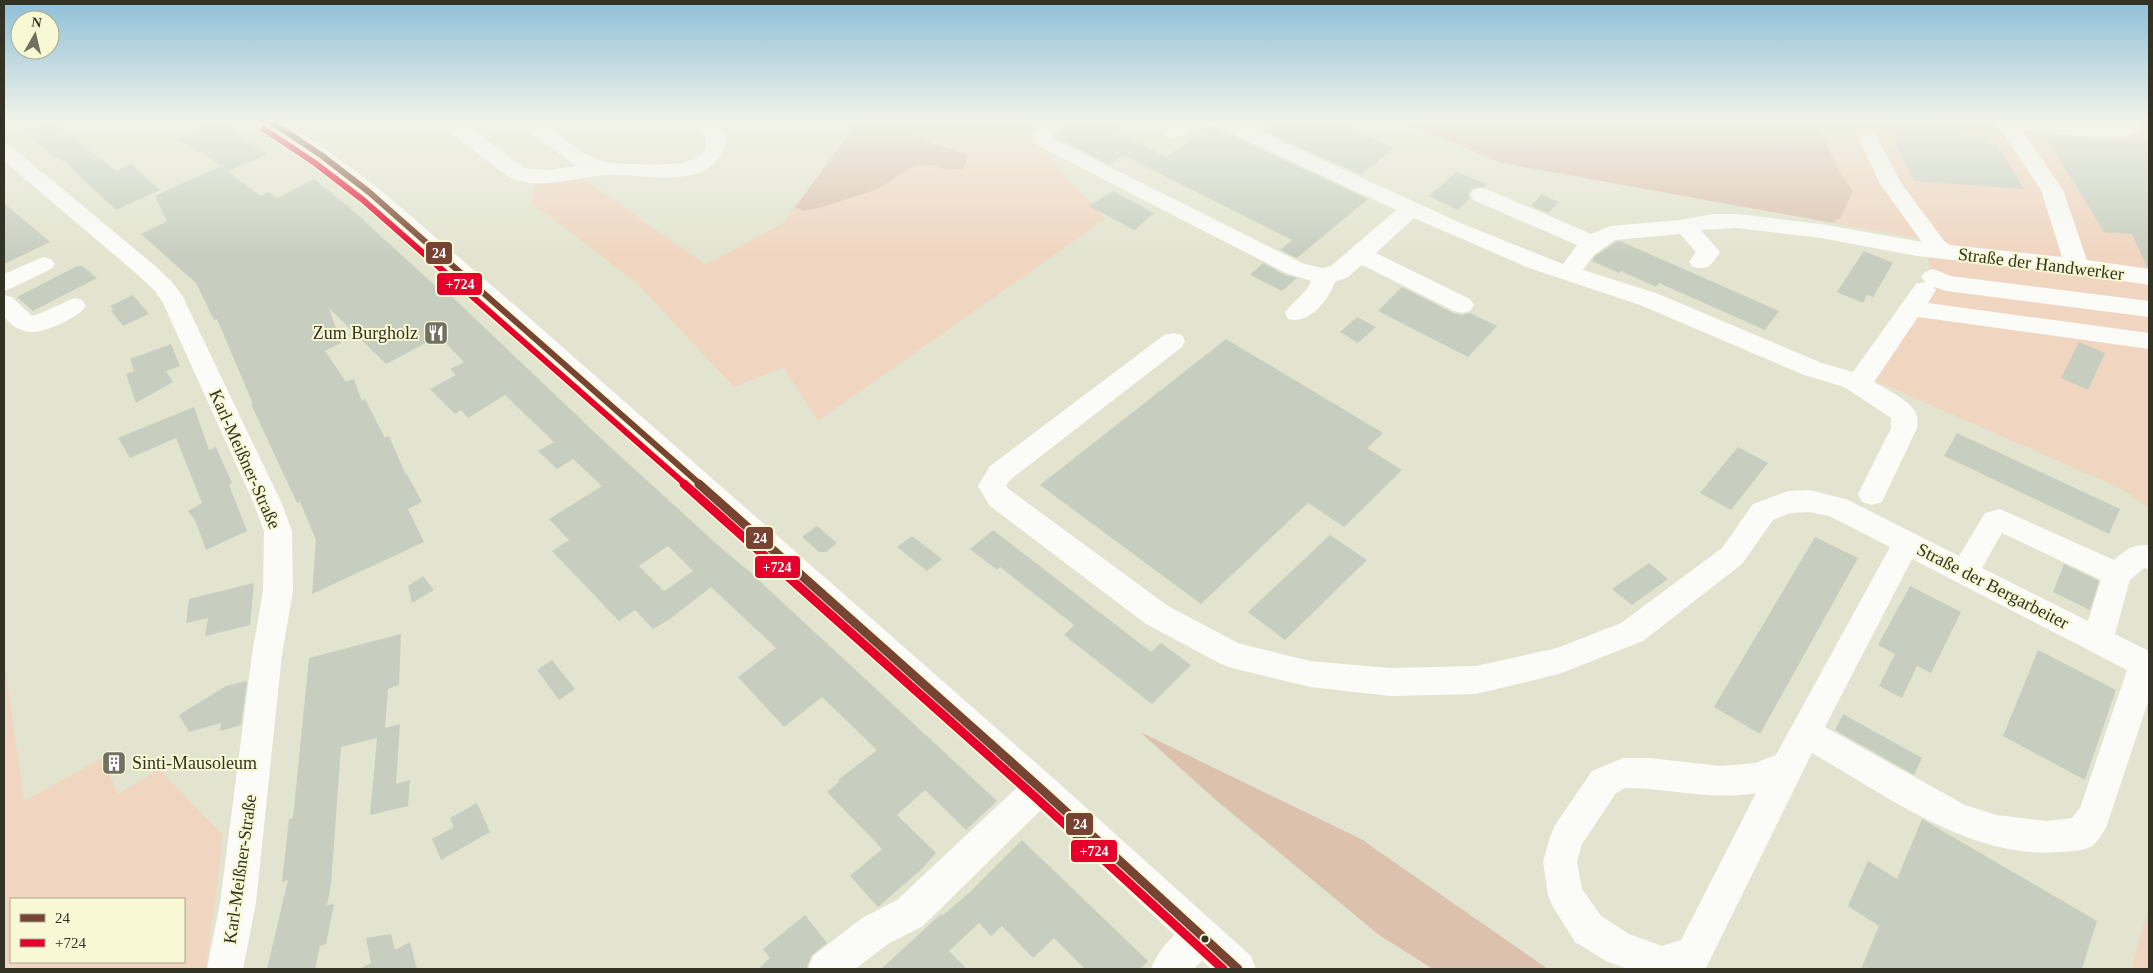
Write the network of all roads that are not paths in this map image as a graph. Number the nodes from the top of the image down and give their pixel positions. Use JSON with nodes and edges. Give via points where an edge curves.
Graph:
{"nodes":[{"id":1,"x":16,"y":166,"type":"edge"},
{"id":2,"x":336,"y":166,"type":"edge"},
{"id":3,"x":509,"y":166,"type":"edge"},
{"id":4,"x":595,"y":166,"type":"edge"},
{"id":5,"x":697,"y":166,"type":"edge"},
{"id":6,"x":1093,"y":166,"type":"edge"},
{"id":7,"x":1328,"y":166,"type":"edge"},
{"id":8,"x":1882,"y":166,"type":"edge"},
{"id":9,"x":2036,"y":166,"type":"edge"},
{"id":10,"x":605,"y":168,"type":"junction"},
{"id":11,"x":1481,"y":195,"type":"dead end"},
{"id":12,"x":1412,"y":209,"type":"junction"},
{"id":13,"x":1685,"y":226,"type":"junction"},
{"id":14,"x":1594,"y":244,"type":"junction"},
{"id":15,"x":1944,"y":252,"type":"junction"},
{"id":16,"x":1359,"y":254,"type":"junction"},
{"id":17,"x":1701,"y":262,"type":"dead end"},
{"id":18,"x":43,"y":264,"type":"dead end"},
{"id":19,"x":2077,"y":266,"type":"junction"},
{"id":20,"x":1570,"y":273,"type":"junction"},
{"id":21,"x":1325,"y":276,"type":"junction"},
{"id":22,"x":2149,"y":277,"type":"edge"},
{"id":23,"x":1933,"y":278,"type":"junction"},
{"id":24,"x":4,"y":283,"type":"edge"},
{"id":25,"x":4,"y":302,"type":"edge"},
{"id":26,"x":1462,"y":305,"type":"dead end"},
{"id":27,"x":74,"y":306,"type":"dead end"},
{"id":28,"x":1914,"y":306,"type":"junction"},
{"id":29,"x":2149,"y":309,"type":"edge"},
{"id":30,"x":1297,"y":312,"type":"dead end"},
{"id":31,"x":1173,"y":341,"type":"dead end"},
{"id":32,"x":2149,"y":341,"type":"edge"},
{"id":33,"x":1853,"y":381,"type":"junction"},
{"id":34,"x":1872,"y":494,"type":"dead end"},
{"id":35,"x":1907,"y":542,"type":"junction"},
{"id":36,"x":2149,"y":557,"type":"edge"},
{"id":37,"x":1965,"y":572,"type":"junction"},
{"id":38,"x":2117,"y":574,"type":"junction"},
{"id":39,"x":2098,"y":640,"type":"junction"},
{"id":40,"x":2147,"y":665,"type":"edge"},
{"id":41,"x":1806,"y":732,"type":"junction"},
{"id":42,"x":1788,"y":766,"type":"junction"},
{"id":43,"x":1040,"y":788,"type":"junction"},
{"id":44,"x":1201,"y":936,"type":"junction"},
{"id":45,"x":225,"y":969,"type":"edge"},
{"id":46,"x":826,"y":969,"type":"edge"},
{"id":47,"x":1169,"y":969,"type":"edge"},
{"id":48,"x":1238,"y":969,"type":"edge"}],
"edges":[{"from":1,"to":45,"type":"street","name":"Karl-Meißner-Straße","via":[[146,270],[174,301],[278,531],[278,591],[267,654],[238,903]]},
{"from":2,"to":43,"type":"street","via":[[509,314]]},
{"from":3,"to":10,"type":"street","via":[[518,173],[533,176]]},
{"from":4,"to":10,"type":"street"},
{"from":5,"to":10,"type":"street","via":[[646,172]]},
{"from":6,"to":21,"type":"street","via":[[1294,268]]},
{"from":7,"to":12,"type":"street"},
{"from":8,"to":15,"type":"street","via":[[1936,247]]},
{"from":9,"to":19,"type":"street","via":[[2052,190]]},
{"from":11,"to":14,"type":"street"},
{"from":12,"to":16,"type":"street"},
{"from":12,"to":20,"type":"street","via":[[1537,263]]},
{"from":13,"to":14,"type":"street","via":[[1610,233]]},
{"from":13,"to":15,"type":"street","via":[[1737,220]]},
{"from":13,"to":17,"type":"street","via":[[1709,252]]},
{"from":14,"to":20,"type":"street","via":[[1574,262]]},
{"from":15,"to":19,"type":"street","name":"Straße der Handwerker"},
{"from":15,"to":23,"type":"street","name":"Straße der Handwerker","via":[[1943,262]]},
{"from":16,"to":21,"type":"street","via":[[1342,270]]},
{"from":16,"to":26,"type":"street"},
{"from":18,"to":24,"type":"street"},
{"from":19,"to":22,"type":"street","name":"Straße der Handwerker"},
{"from":20,"to":33,"type":"street","via":[[1648,299],[1813,369]]},
{"from":21,"to":30,"type":"street","via":[[1319,294]]},
{"from":23,"to":28,"type":"street","name":"Straße der Handwerker"},
{"from":23,"to":29,"type":"street","via":[[1946,283]]},
{"from":25,"to":27,"type":"street","via":[[25,323],[34,324]]},
{"from":28,"to":32,"type":"street","via":[[1925,311]]},
{"from":28,"to":33,"type":"street","name":"Straße der Handwerker","via":[[1863,379]]},
{"from":31,"to":35,"type":"street","name":"Straße der Bergarbeiter","via":[[1000,473],[992,486],[1000,498],[1156,615],[1232,655],[1310,674],[1390,682],[1476,680],[1559,661],[1632,632],[1732,556],[1763,512],[1788,502],[1810,501],[1836,507]]},
{"from":33,"to":34,"type":"street","via":[[1904,415],[1904,428]]},
{"from":35,"to":37,"type":"street","name":"Straße der Bergarbeiter"},
{"from":35,"to":41,"type":"street"},
{"from":36,"to":38,"type":"street","via":[[2138,556]]},
{"from":37,"to":38,"type":"street","via":[[1992,525],[2000,520]]},
{"from":37,"to":39,"type":"street","name":"Straße der Bergarbeiter"},
{"from":38,"to":39,"type":"street"},
{"from":39,"to":40,"type":"street","name":"Straße der Bergarbeiter"},
{"from":40,"to":41,"type":"street","via":[[2094,817],[2081,834],[2046,837],[1997,831],[1958,818]]},
{"from":41,"to":42,"type":"street"},
{"from":42,"to":42,"type":"street","via":[[1693,955],[1662,964],[1619,948],[1588,928],[1566,895],[1560,862],[1567,837],[1604,782],[1623,774],[1650,773],[1721,781],[1755,778]]},
{"from":43,"to":44,"type":"street"},
{"from":43,"to":46,"type":"street","via":[[910,912],[875,931]]},
{"from":44,"to":47,"type":"street"},
{"from":44,"to":48,"type":"street"}]}
